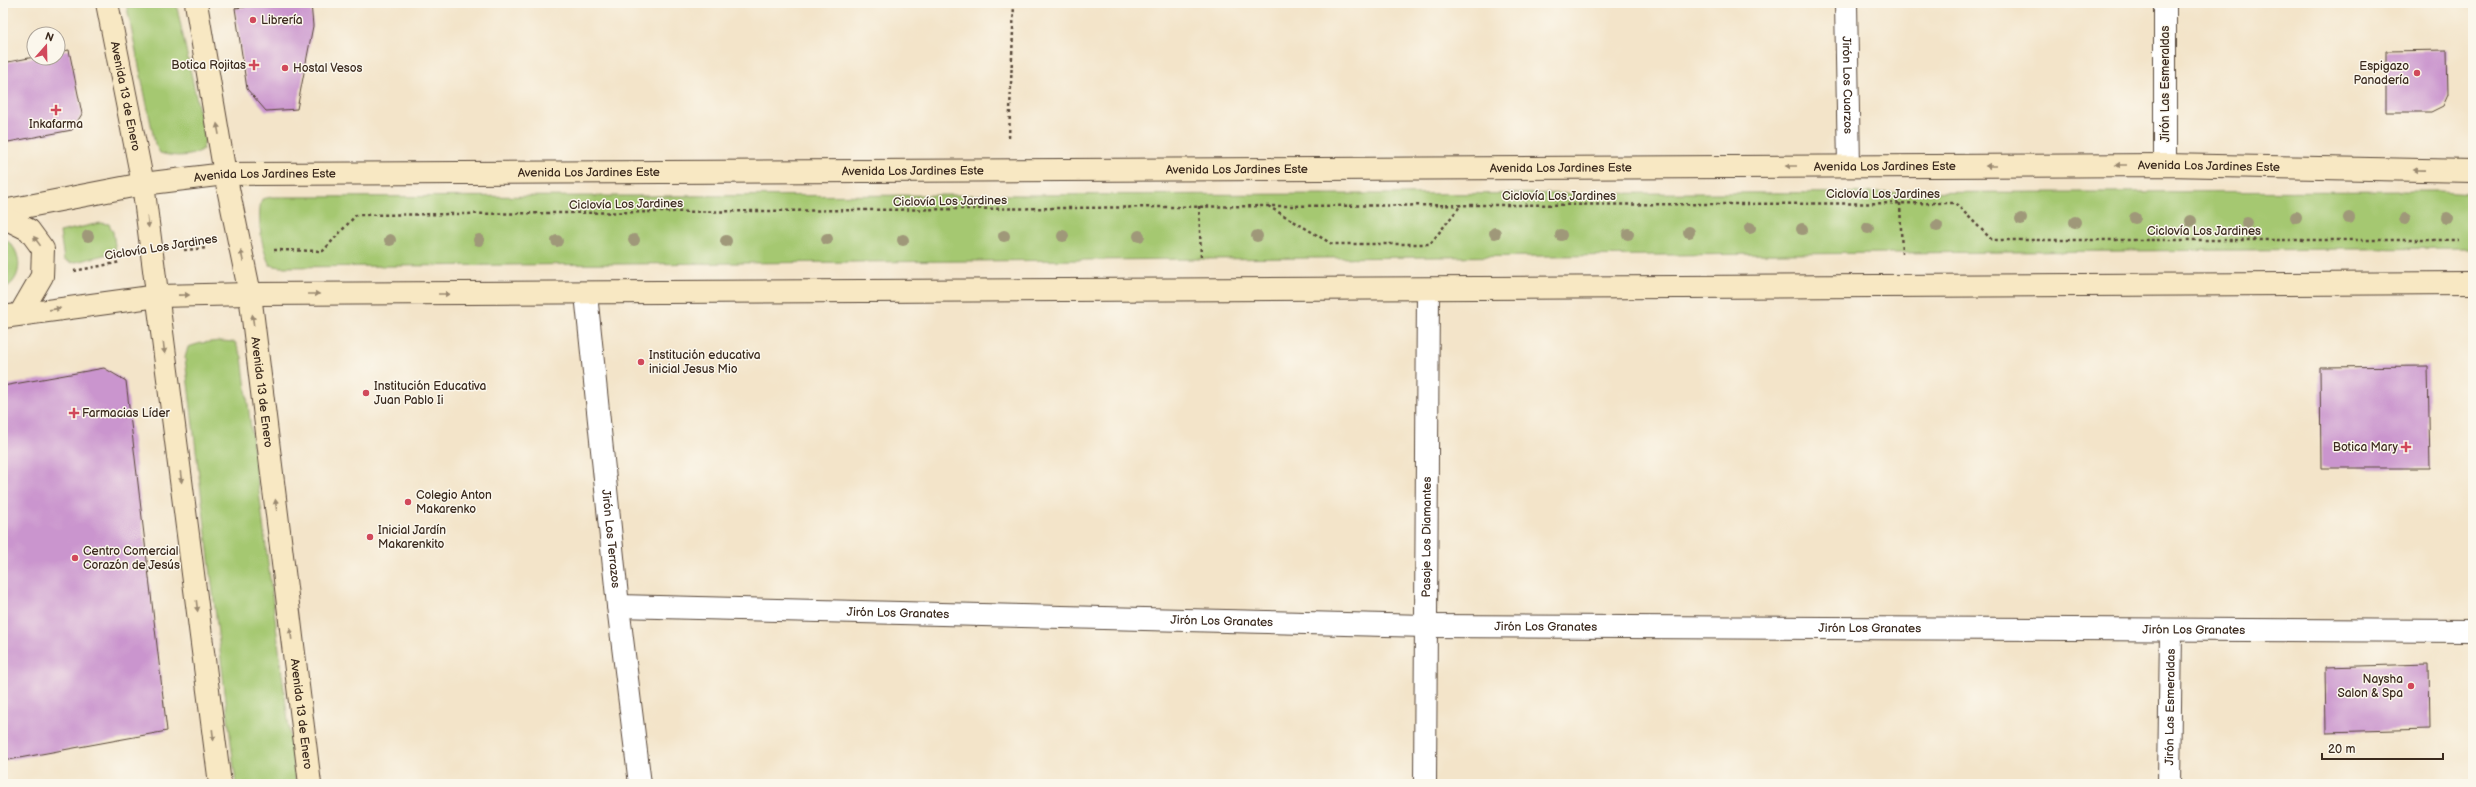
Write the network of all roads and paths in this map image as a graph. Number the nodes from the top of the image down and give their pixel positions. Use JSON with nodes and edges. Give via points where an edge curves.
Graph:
{"nodes":[{"id":1,"x":107,"y":3,"type":"edge"},
{"id":2,"x":196,"y":3,"type":"edge"},
{"id":3,"x":1014,"y":3,"type":"edge"},
{"id":4,"x":1846,"y":3,"type":"edge"},
{"id":5,"x":2165,"y":3,"type":"edge"},
{"id":6,"x":2165,"y":165,"type":"junction"},
{"id":7,"x":1849,"y":166,"type":"junction"},
{"id":8,"x":1898,"y":166,"type":"junction"},
{"id":9,"x":1197,"y":169,"type":"junction"},
{"id":10,"x":1008,"y":170,"type":"junction"},
{"id":11,"x":2473,"y":171,"type":"edge"},
{"id":12,"x":225,"y":174,"type":"junction"},
{"id":13,"x":143,"y":184,"type":"junction"},
{"id":14,"x":1900,"y":203,"type":"junction"},
{"id":15,"x":1461,"y":205,"type":"junction"},
{"id":16,"x":1268,"y":206,"type":"junction"},
{"id":17,"x":1199,"y":207,"type":"junction"},
{"id":18,"x":3,"y":211,"type":"edge"},
{"id":19,"x":3,"y":217,"type":"edge"},
{"id":20,"x":2459,"y":240,"type":"dead end"},
{"id":21,"x":240,"y":245,"type":"junction"},
{"id":22,"x":153,"y":256,"type":"junction"},
{"id":23,"x":42,"y":276,"type":"junction"},
{"id":24,"x":2473,"y":282,"type":"edge"},
{"id":25,"x":1903,"y":286,"type":"junction"},
{"id":26,"x":1428,"y":289,"type":"junction"},
{"id":27,"x":1202,"y":290,"type":"junction"},
{"id":28,"x":250,"y":294,"type":"junction"},
{"id":29,"x":586,"y":294,"type":"junction"},
{"id":30,"x":158,"y":296,"type":"junction"},
{"id":31,"x":12,"y":316,"type":"edge"},
{"id":32,"x":618,"y":606,"type":"junction"},
{"id":33,"x":1426,"y":626,"type":"junction"},
{"id":34,"x":2171,"y":630,"type":"junction"},
{"id":35,"x":2473,"y":631,"type":"edge"},
{"id":36,"x":220,"y":784,"type":"edge"},
{"id":37,"x":310,"y":784,"type":"edge"},
{"id":38,"x":640,"y":784,"type":"edge"},
{"id":39,"x":1424,"y":784,"type":"edge"},
{"id":40,"x":2169,"y":784,"type":"edge"}],
"edges":[{"from":1,"to":13,"type":"main road","name":"Avenida 13 de Enero"},
{"from":12,"to":2,"type":"main road","name":"Avenida 13 de Enero","one_way":true},
{"from":3,"to":10,"type":"path"},
{"from":4,"to":7,"type":"street","name":"Jirón Los Cuarzos"},
{"from":5,"to":6,"type":"street","name":"Jirón Las Esmeraldas"},
{"from":6,"to":8,"type":"main road","name":"Avenida Los Jardines Este","one_way":true},
{"from":11,"to":6,"type":"main road","name":"Avenida Los Jardines Este","one_way":true},
{"from":7,"to":8,"type":"main road","name":"Avenida Los Jardines Este"},
{"from":7,"to":9,"type":"main road","name":"Avenida Los Jardines Este","one_way":true},
{"from":8,"to":14,"type":"path"},
{"from":9,"to":10,"type":"main road","name":"Avenida Los Jardines Este"},
{"from":9,"to":17,"type":"path"},
{"from":10,"to":12,"type":"main road","name":"Avenida Los Jardines Este"},
{"from":12,"to":13,"type":"main road","name":"Avenida Los Jardines Este"},
{"from":12,"to":21,"type":"main road","name":"Avenida 13 de Enero"},
{"from":13,"to":18,"type":"main road","name":"Avenida Los Jardines Este"},
{"from":13,"to":22,"type":"main road","name":"Avenida 13 de Enero","one_way":true},
{"from":14,"to":15,"type":"path","name":"Ciclovía Los Jardines"},
{"from":14,"to":20,"type":"path","name":"Ciclovía Los Jardines","via":[[1955,203],[1992,240]]},
{"from":14,"to":25,"type":"path"},
{"from":15,"to":16,"type":"path","name":"Ciclovía Los Jardines"},
{"from":15,"to":16,"type":"path","via":[[1430,244],[1332,244]]},
{"from":16,"to":17,"type":"path","name":"Ciclovía Los Jardines"},
{"from":17,"to":21,"type":"path","name":"Ciclovía Los Jardines","via":[[356,216],[323,251],[286,252]]},
{"from":17,"to":27,"type":"path"},
{"from":23,"to":19,"type":"main road","one_way":true,"via":[[43,249],[29,230]]},
{"from":21,"to":22,"type":"path","name":"Ciclovía Los Jardines"},
{"from":28,"to":21,"type":"main road","name":"Avenida 13 de Enero","one_way":true},
{"from":22,"to":23,"type":"path","name":"Ciclovía Los Jardines"},
{"from":22,"to":30,"type":"main road","name":"Avenida 13 de Enero"},
{"from":23,"to":31,"type":"main road"},
{"from":24,"to":25,"type":"main road"},
{"from":25,"to":26,"type":"main road"},
{"from":26,"to":27,"type":"main road"},
{"from":26,"to":33,"type":"street","name":"Pasaje Los Diamantes"},
{"from":27,"to":29,"type":"main road"},
{"from":28,"to":29,"type":"main road","one_way":true},
{"from":30,"to":28,"type":"main road","one_way":true},
{"from":37,"to":28,"type":"main road","name":"Avenida 13 de Enero","one_way":true},
{"from":29,"to":32,"type":"street","name":"Jirón Los Terrazos"},
{"from":31,"to":30,"type":"main road","one_way":true},
{"from":30,"to":36,"type":"main road","name":"Avenida 13 de Enero","one_way":true},
{"from":32,"to":33,"type":"street","name":"Jirón Los Granates"},
{"from":32,"to":38,"type":"street","name":"Jirón Los Terrazos"},
{"from":33,"to":34,"type":"street","name":"Jirón Los Granates"},
{"from":33,"to":39,"type":"street","name":"Pasaje Los Diamantes"},
{"from":34,"to":35,"type":"street","name":"Jirón Los Granates"},
{"from":34,"to":40,"type":"street","name":"Jirón Las Esmeraldas"}]}
